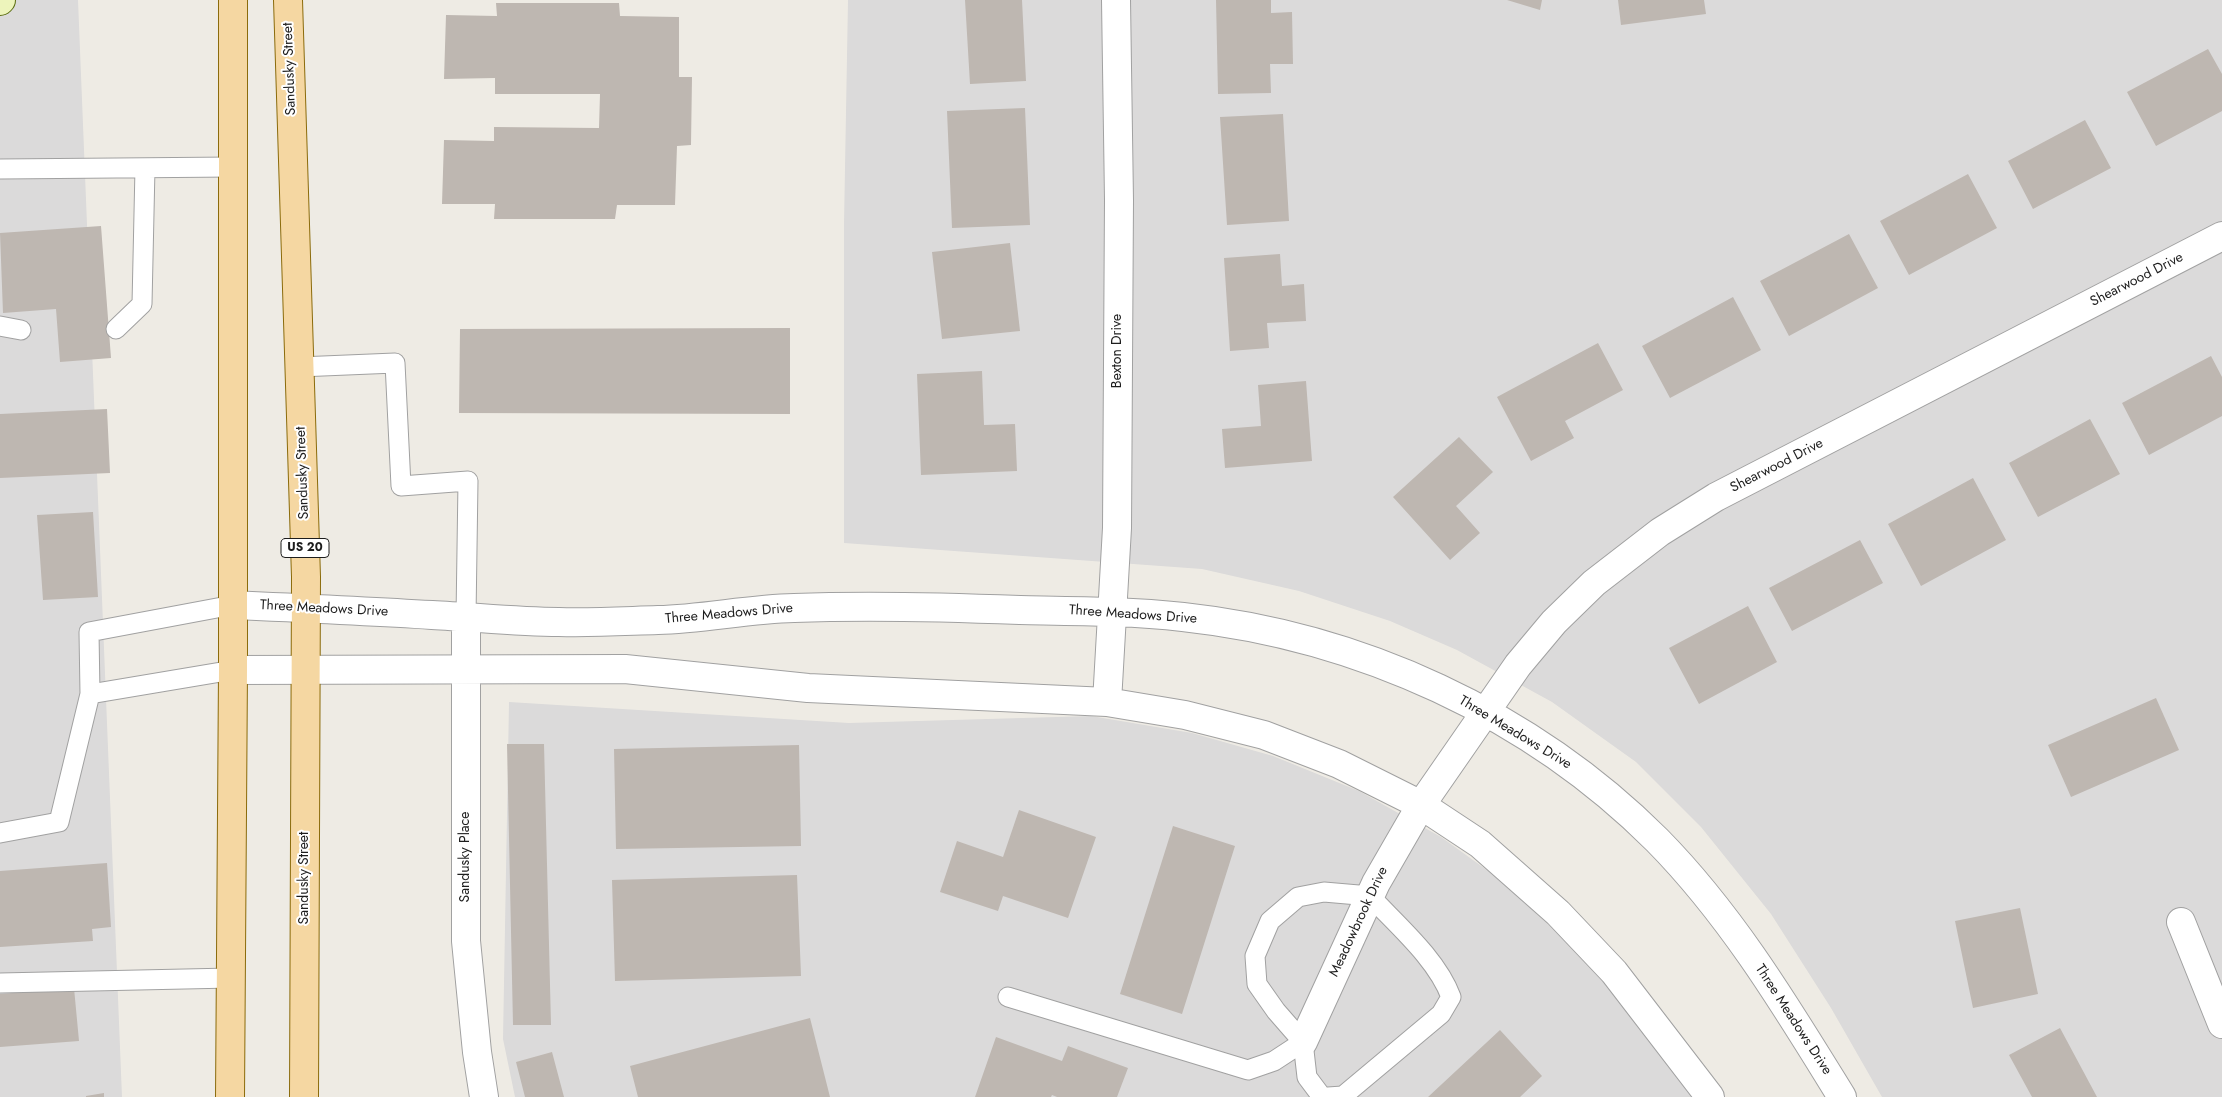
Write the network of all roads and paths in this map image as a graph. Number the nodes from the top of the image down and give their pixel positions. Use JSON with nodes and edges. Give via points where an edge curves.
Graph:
{"nodes":[{"id":1,"x":233,"y":0,"type":"edge"},
{"id":2,"x":288,"y":0,"type":"edge"},
{"id":3,"x":1116,"y":0,"type":"edge"},
{"id":4,"x":233,"y":167,"type":"junction"},
{"id":5,"x":145,"y":168,"type":"junction"},
{"id":6,"x":0,"y":169,"type":"edge"},
{"id":7,"x":2222,"y":236,"type":"edge"},
{"id":8,"x":0,"y":326,"type":"edge"},
{"id":9,"x":116,"y":329,"type":"dead end"},
{"id":10,"x":21,"y":330,"type":"dead end"},
{"id":11,"x":299,"y":367,"type":"junction"},
{"id":12,"x":233,"y":605,"type":"junction"},
{"id":13,"x":307,"y":608,"type":"junction"},
{"id":14,"x":1112,"y":612,"type":"junction"},
{"id":15,"x":466,"y":617,"type":"junction"},
{"id":16,"x":466,"y":668,"type":"junction"},
{"id":17,"x":306,"y":669,"type":"junction"},
{"id":18,"x":233,"y":670,"type":"junction"},
{"id":19,"x":90,"y":694,"type":"junction"},
{"id":20,"x":1107,"y":702,"type":"junction"},
{"id":21,"x":1486,"y":712,"type":"junction"},
{"id":22,"x":1421,"y":805,"type":"junction"},
{"id":23,"x":0,"y":833,"type":"edge"},
{"id":24,"x":1370,"y":896,"type":"junction"},
{"id":25,"x":2181,"y":922,"type":"dead end"},
{"id":26,"x":231,"y":978,"type":"junction"},
{"id":27,"x":0,"y":982,"type":"edge"},
{"id":28,"x":1008,"y":997,"type":"dead end"},
{"id":29,"x":2222,"y":1024,"type":"edge"},
{"id":30,"x":1303,"y":1042,"type":"junction"},
{"id":31,"x":230,"y":1097,"type":"edge"},
{"id":32,"x":304,"y":1097,"type":"edge"},
{"id":33,"x":484,"y":1097,"type":"edge"},
{"id":34,"x":1322,"y":1097,"type":"edge"},
{"id":35,"x":1328,"y":1097,"type":"edge"},
{"id":36,"x":1710,"y":1097,"type":"edge"},
{"id":37,"x":1842,"y":1097,"type":"edge"}],
"edges":[{"from":1,"to":4,"type":"main road"},
{"from":2,"to":11,"type":"main road","name":"Sandusky Street","number":"US 20"},
{"from":3,"to":14,"type":"street","name":"Bexton Drive","via":[[1119,200],[1117,528]]},
{"from":4,"to":5,"type":"lane"},
{"from":4,"to":12,"type":"main road"},
{"from":5,"to":6,"type":"lane"},
{"from":5,"to":9,"type":"lane","via":[[142,304]]},
{"from":7,"to":21,"type":"street","name":"Shearwood Drive","via":[[1716,498],[1660,532],[1594,583],[1554,622],[1518,665]]},
{"from":8,"to":10,"type":"lane"},
{"from":11,"to":13,"type":"main road","name":"Sandusky Street","number":"US 20"},
{"from":11,"to":15,"type":"lane","via":[[394,363],[401,486],[468,481]]},
{"from":12,"to":13,"type":"street","name":"Three Meadows Drive"},
{"from":12,"to":18,"type":"main road"},
{"from":12,"to":19,"type":"lane","via":[[89,632]]},
{"from":13,"to":15,"type":"street","name":"Three Meadows Drive"},
{"from":13,"to":17,"type":"main road","name":"Sandusky Street","number":"US 20"},
{"from":14,"to":15,"type":"street","name":"Three Meadows Drive","via":[[887,605],[785,608],[666,620],[558,622]]},
{"from":14,"to":20,"type":"street","name":"Bexton Drive"},
{"from":14,"to":21,"type":"street","name":"Three Meadows Drive","via":[[1182,617],[1271,630],[1351,653],[1429,683]]},
{"from":15,"to":16,"type":"street","name":"Sandusky Place"},
{"from":16,"to":17,"type":"street"},
{"from":16,"to":20,"type":"street","via":[[625,669],[808,688]]},
{"from":16,"to":33,"type":"street","name":"Sandusky Place","via":[[466,941]]},
{"from":17,"to":18,"type":"street"},
{"from":17,"to":32,"type":"main road","name":"Sandusky Street","number":"US 20"},
{"from":18,"to":19,"type":"lane"},
{"from":18,"to":26,"type":"main road"},
{"from":19,"to":23,"type":"lane","via":[[59,822]]},
{"from":20,"to":22,"type":"street","via":[[1185,715],[1264,735],[1339,764]]},
{"from":21,"to":22,"type":"street","name":"Shearwood Drive"},
{"from":21,"to":37,"type":"street","name":"Three Meadows Drive","via":[[1596,784],[1657,841],[1713,903],[1778,994]]},
{"from":22,"to":24,"type":"street","name":"Meadowbrook Drive"},
{"from":22,"to":36,"type":"street","via":[[1480,844],[1558,913],[1614,972]]},
{"from":24,"to":30,"type":"street","name":"Meadowbrook Drive"},
{"from":24,"to":30,"type":"lane","via":[[1324,892],[1298,896],[1270,921],[1256,956],[1257,984]]},
{"from":24,"to":35,"type":"lane","via":[[1428,959],[1445,981],[1451,997],[1441,1014],[1343,1096]]},
{"from":25,"to":29,"type":"street"},
{"from":26,"to":27,"type":"lane"},
{"from":26,"to":31,"type":"main road"},
{"from":28,"to":30,"type":"lane","via":[[1248,1070],[1274,1061]]},
{"from":30,"to":34,"type":"lane","via":[[1307,1077]]}]}
